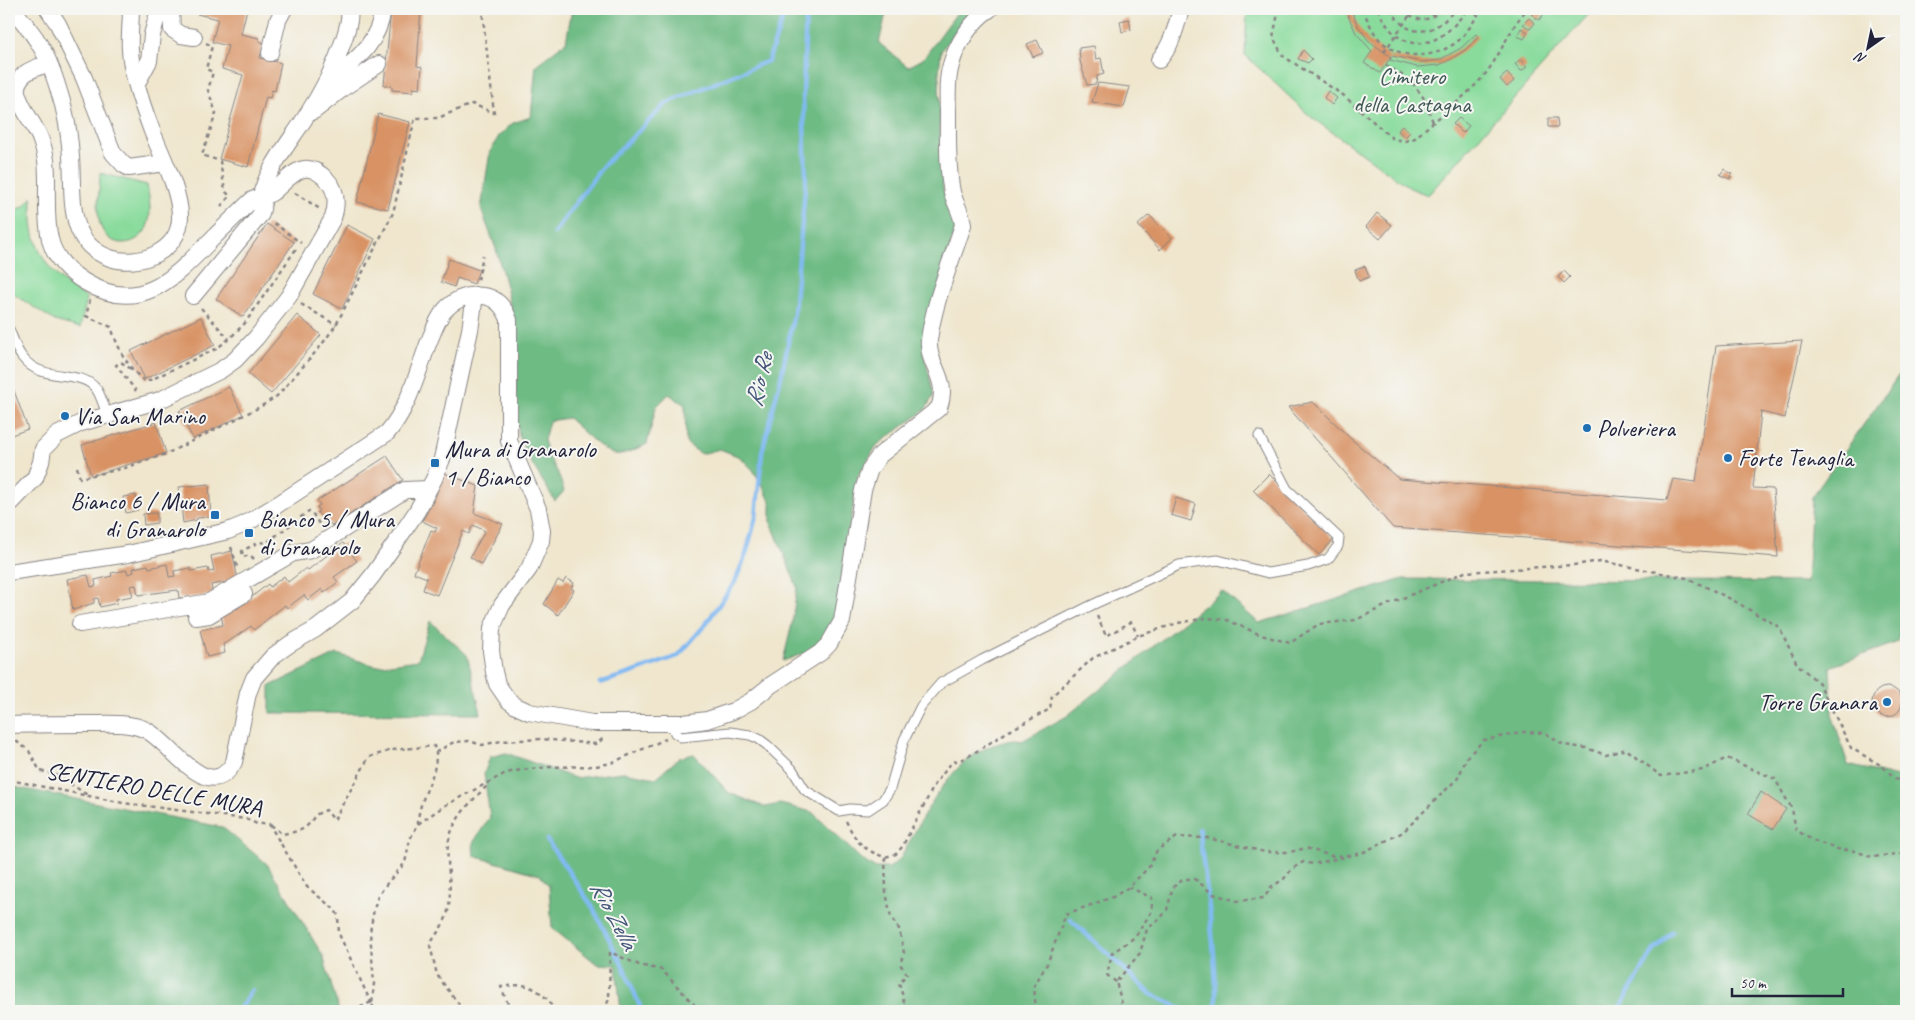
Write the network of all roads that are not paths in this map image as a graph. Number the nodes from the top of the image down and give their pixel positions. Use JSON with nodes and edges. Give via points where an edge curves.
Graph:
{"nodes":[{"id":1,"x":13,"y":9,"type":"edge"},
{"id":2,"x":48,"y":9,"type":"edge"},
{"id":3,"x":131,"y":9,"type":"edge"},
{"id":4,"x":159,"y":9,"type":"edge"},
{"id":5,"x":171,"y":9,"type":"edge"},
{"id":6,"x":284,"y":9,"type":"edge"},
{"id":7,"x":349,"y":9,"type":"edge"},
{"id":8,"x":384,"y":9,"type":"edge"},
{"id":9,"x":990,"y":9,"type":"edge"},
{"id":10,"x":1181,"y":9,"type":"edge"},
{"id":11,"x":194,"y":36,"type":"road end"},
{"id":12,"x":270,"y":53,"type":"dead end"},
{"id":13,"x":1159,"y":60,"type":"dead end"},
{"id":14,"x":49,"y":63,"type":"junction"},
{"id":15,"x":379,"y":64,"type":"dead end"},
{"id":16,"x":137,"y":83,"type":"junction"},
{"id":17,"x":323,"y":88,"type":"junction"},
{"id":18,"x":305,"y":118,"type":"junction"},
{"id":19,"x":165,"y":163,"type":"junction"},
{"id":20,"x":260,"y":199,"type":"junction"},
{"id":21,"x":475,"y":295,"type":"junction"},
{"id":22,"x":195,"y":300,"type":"road end"},
{"id":23,"x":9,"y":329,"type":"edge"},
{"id":24,"x":107,"y":415,"type":"junction"},
{"id":25,"x":1259,"y":436,"type":"dead end"},
{"id":26,"x":428,"y":489,"type":"junction"},
{"id":27,"x":9,"y":503,"type":"edge"},
{"id":28,"x":311,"y":550,"type":"junction"},
{"id":29,"x":9,"y":572,"type":"edge"},
{"id":30,"x":196,"y":617,"type":"dead end"},
{"id":31,"x":80,"y":624,"type":"dead end"},
{"id":32,"x":9,"y":725,"type":"edge"},
{"id":33,"x":673,"y":728,"type":"junction"}],
"edges":[{"from":1,"to":14,"type":"street"},
{"from":2,"to":19,"type":"street","via":[[84,78],[113,153],[129,168]]},
{"from":3,"to":16,"type":"street","via":[[130,52]]},
{"from":4,"to":16,"type":"street","via":[[149,61]]},
{"from":5,"to":11,"type":"street","via":[[172,29],[181,35]]},
{"from":6,"to":12,"type":"street"},
{"from":7,"to":17,"type":"street","via":[[349,22],[340,51]]},
{"from":8,"to":17,"type":"street","via":[[374,41]]},
{"from":9,"to":33,"type":"street","via":[[960,44],[948,82],[948,158],[953,194],[963,225],[935,309],[929,342],[943,389],[939,408],[880,455],[870,469],[863,490],[842,621],[829,644],[733,712]]},
{"from":10,"to":13,"type":"street","via":[[1176,31]]},
{"from":14,"to":19,"type":"street","via":[[63,105],[72,157],[76,222],[91,247],[106,257],[132,262],[147,259],[167,246],[179,228],[181,215]]},
{"from":14,"to":20,"type":"street","via":[[24,74],[19,81],[18,93],[46,158],[50,241],[64,265],[84,281],[97,289],[120,294],[157,288],[178,273],[252,200]]},
{"from":15,"to":18,"type":"street"},
{"from":16,"to":19,"type":"street"},
{"from":17,"to":18,"type":"street"},
{"from":18,"to":20,"type":"street","via":[[274,165]]},
{"from":20,"to":22,"type":"street","via":[[263,203],[261,214]]},
{"from":20,"to":24,"type":"street","via":[[303,169],[322,175],[334,188],[336,208],[333,218],[289,296],[256,338],[221,370],[160,400]]},
{"from":21,"to":26,"type":"street","via":[[442,459]]},
{"from":21,"to":29,"type":"street","via":[[458,300],[444,310],[396,423],[386,433],[278,505],[245,524],[212,536],[128,554]]},
{"from":21,"to":33,"type":"street","via":[[495,300],[509,320],[509,441],[538,509],[542,531],[529,568],[494,621],[491,651],[497,684],[508,700],[530,712],[592,723]]},
{"from":23,"to":24,"type":"lane","via":[[21,357],[29,365],[48,374],[90,383],[102,398]]},
{"from":24,"to":27,"type":"street","via":[[81,423],[51,440],[43,449],[34,478]]},
{"from":25,"to":33,"type":"lane","via":[[1287,489],[1339,538],[1338,546],[1328,559],[1308,566],[1268,572],[1218,560],[1179,565],[982,660],[941,683],[921,706],[904,740],[890,789],[883,800],[868,810],[839,811],[805,790],[792,769],[759,739],[730,732],[681,737]]},
{"from":26,"to":28,"type":"street","via":[[404,490]]},
{"from":26,"to":32,"type":"street","via":[[394,545],[352,601],[273,656],[254,678],[234,762],[222,777],[203,776],[157,736],[130,725]]},
{"from":28,"to":30,"type":"street","via":[[209,615]]},
{"from":28,"to":31,"type":"street","via":[[256,568],[209,602]]}]}
